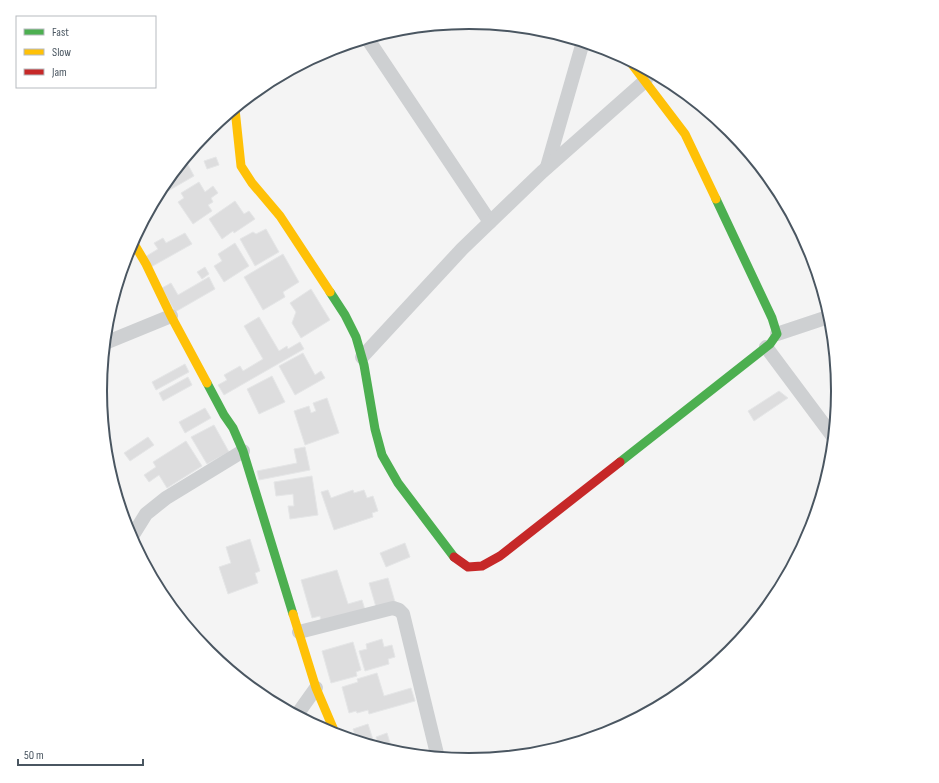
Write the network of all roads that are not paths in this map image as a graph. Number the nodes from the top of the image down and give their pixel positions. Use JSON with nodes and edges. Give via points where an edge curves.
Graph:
{"nodes":[{"id":1,"x":370,"y":43,"type":"edge"},
{"id":2,"x":582,"y":47,"type":"edge"},
{"id":3,"x":647,"y":76,"type":"edge"},
{"id":4,"x":236,"y":115,"type":"edge"},
{"id":5,"x":547,"y":168,"type":"junction"},
{"id":6,"x":490,"y":222,"type":"junction"},
{"id":7,"x":137,"y":248,"type":"edge"},
{"id":8,"x":171,"y":316,"type":"junction"},
{"id":9,"x":824,"y":318,"type":"edge"},
{"id":10,"x":777,"y":334,"type":"junction"},
{"id":11,"x":111,"y":341,"type":"edge"},
{"id":12,"x":766,"y":347,"type":"junction"},
{"id":13,"x":362,"y":357,"type":"junction"},
{"id":14,"x":830,"y":432,"type":"edge"},
{"id":15,"x":243,"y":451,"type":"junction"},
{"id":16,"x":135,"y":531,"type":"edge"},
{"id":17,"x":299,"y":632,"type":"junction"},
{"id":18,"x":316,"y":688,"type":"junction"},
{"id":19,"x":299,"y":711,"type":"edge"},
{"id":20,"x":332,"y":727,"type":"edge"},
{"id":21,"x":437,"y":752,"type":"edge"}],
"edges":[{"from":1,"to":6,"type":"street"},
{"from":2,"to":5,"type":"street"},
{"from":3,"to":5,"type":"street"},
{"from":3,"to":10,"type":"street","via":[[685,134],[772,318]]},
{"from":4,"to":13,"type":"street","via":[[241,166],[280,216],[345,315]]},
{"from":5,"to":6,"type":"street"},
{"from":6,"to":13,"type":"street"},
{"from":7,"to":8,"type":"street"},
{"from":8,"to":11,"type":"street"},
{"from":8,"to":15,"type":"street"},
{"from":9,"to":10,"type":"street"},
{"from":10,"to":12,"type":"street"},
{"from":12,"to":13,"type":"street","via":[[500,556],[482,566],[468,567],[453,556],[398,483],[382,455]]},
{"from":12,"to":14,"type":"street"},
{"from":15,"to":16,"type":"street","via":[[166,498],[146,514]]},
{"from":15,"to":17,"type":"street"},
{"from":17,"to":18,"type":"street"},
{"from":17,"to":21,"type":"street","via":[[393,608],[399,610],[403,614]]},
{"from":18,"to":19,"type":"street"},
{"from":18,"to":20,"type":"street"}]}
